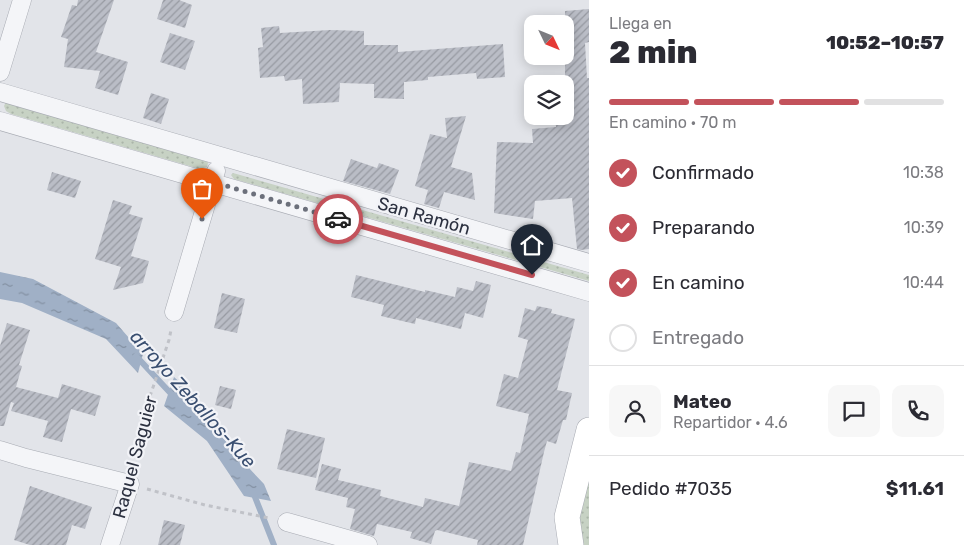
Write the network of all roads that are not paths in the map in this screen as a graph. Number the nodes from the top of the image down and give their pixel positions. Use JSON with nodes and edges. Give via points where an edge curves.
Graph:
{"nodes":[{"id":1,"x":22,"y":0,"type":"edge"},
{"id":2,"x":0,"y":72,"type":"edge"},
{"id":3,"x":0,"y":92,"type":"edge"},
{"id":4,"x":0,"y":121,"type":"edge"},
{"id":5,"x":220,"y":157,"type":"junction"},
{"id":6,"x":213,"y":182,"type":"junction"},
{"id":7,"x":589,"y":263,"type":"edge"},
{"id":8,"x":589,"y":292,"type":"edge"},
{"id":9,"x":174,"y":312,"type":"dead end"},
{"id":10,"x":589,"y":430,"type":"edge"},
{"id":11,"x":0,"y":450,"type":"edge"},
{"id":12,"x":287,"y":522,"type":"road end"},
{"id":13,"x":110,"y":545,"type":"edge"},
{"id":14,"x":368,"y":545,"type":"edge"},
{"id":15,"x":571,"y":545,"type":"edge"}],
"edges":[{"from":1,"to":2,"type":"street"},
{"from":3,"to":5,"type":"street","name":"San Ramón"},
{"from":4,"to":6,"type":"street","name":"San Ramón"},
{"from":5,"to":6,"type":"street"},
{"from":5,"to":7,"type":"street","name":"San Ramón"},
{"from":6,"to":8,"type":"street","name":"San Ramón"},
{"from":6,"to":9,"type":"street"},
{"from":10,"to":15,"type":"street","via":[[567,517]]},
{"from":11,"to":13,"type":"street","name":"Raquel Saguier","via":[[130,484]]},
{"from":12,"to":14,"type":"street"}]}
